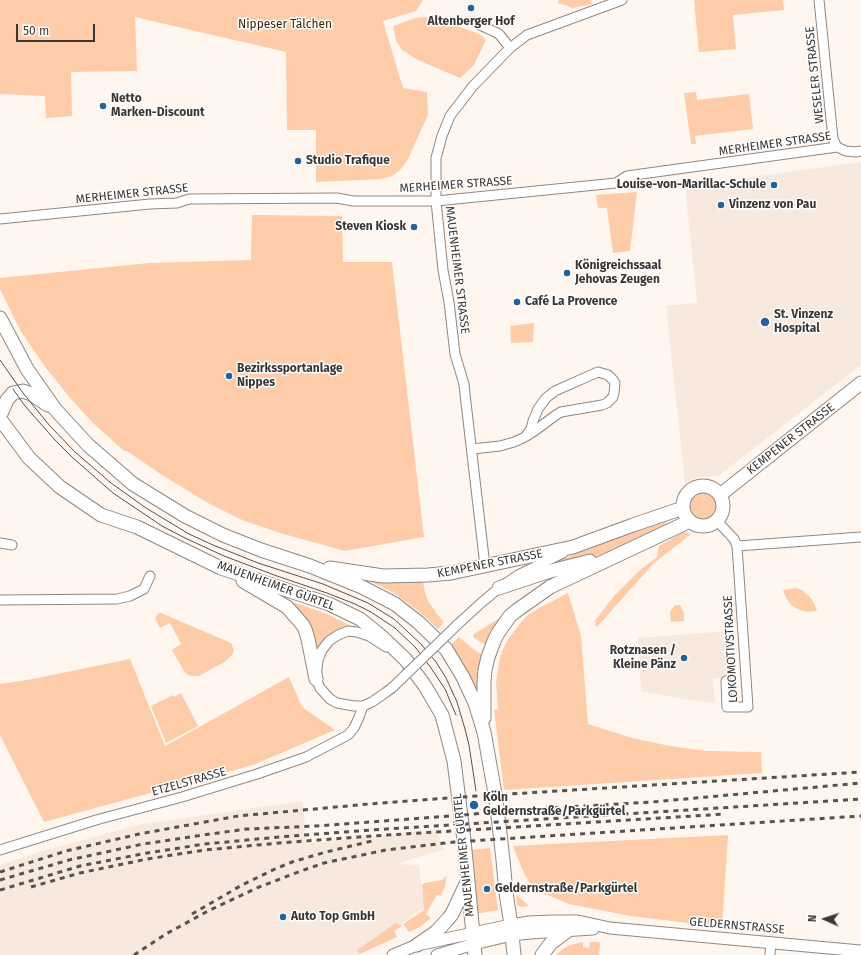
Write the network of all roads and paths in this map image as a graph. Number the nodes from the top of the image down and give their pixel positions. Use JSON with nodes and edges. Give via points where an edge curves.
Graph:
{"nodes":[{"id":1,"x":622,"y":0,"type":"edge"},
{"id":2,"x":819,"y":0,"type":"edge"},
{"id":3,"x":478,"y":24,"type":"dead end"},
{"id":4,"x":510,"y":48,"type":"junction"},
{"id":5,"x":837,"y":147,"type":"junction"},
{"id":6,"x":861,"y":151,"type":"edge"},
{"id":7,"x":436,"y":201,"type":"junction"},
{"id":8,"x":0,"y":219,"type":"edge"},
{"id":9,"x":0,"y":318,"type":"edge"},
{"id":10,"x":861,"y":383,"type":"edge"},
{"id":11,"x":55,"y":410,"type":"junction"},
{"id":12,"x":0,"y":416,"type":"edge"},
{"id":13,"x":0,"y":419,"type":"edge"},
{"id":14,"x":526,"y":436,"type":"junction"},
{"id":15,"x":472,"y":449,"type":"junction"},
{"id":16,"x":720,"y":495,"type":"junction"},
{"id":17,"x":683,"y":508,"type":"junction"},
{"id":18,"x":690,"y":521,"type":"junction"},
{"id":19,"x":716,"y":521,"type":"junction"},
{"id":20,"x":861,"y":537,"type":"edge"},
{"id":21,"x":0,"y":543,"type":"edge"},
{"id":22,"x":12,"y":545,"type":"dead end"},
{"id":23,"x":737,"y":546,"type":"junction"},
{"id":24,"x":574,"y":547,"type":"junction"},
{"id":25,"x":632,"y":548,"type":"junction"},
{"id":26,"x":310,"y":566,"type":"junction"},
{"id":27,"x":485,"y":566,"type":"junction"},
{"id":28,"x":221,"y":568,"type":"junction"},
{"id":29,"x":150,"y":576,"type":"dead end"},
{"id":30,"x":499,"y":588,"type":"junction"},
{"id":31,"x":0,"y":600,"type":"edge"},
{"id":32,"x":406,"y":660,"type":"junction"},
{"id":33,"x":316,"y":679,"type":"junction"},
{"id":34,"x":726,"y":681,"type":"dead end"},
{"id":35,"x":363,"y":706,"type":"junction"},
{"id":36,"x":484,"y":732,"type":"junction"},
{"id":37,"x":0,"y":850,"type":"edge"},
{"id":38,"x":468,"y":880,"type":"junction"},
{"id":39,"x":610,"y":928,"type":"junction"},
{"id":40,"x":512,"y":930,"type":"junction"},
{"id":41,"x":570,"y":930,"type":"junction"},
{"id":42,"x":771,"y":942,"type":"junction"},
{"id":43,"x":474,"y":944,"type":"edge"},
{"id":44,"x":417,"y":945,"type":"junction"},
{"id":45,"x":861,"y":950,"type":"edge"},
{"id":46,"x":393,"y":955,"type":"edge"},
{"id":47,"x":437,"y":955,"type":"edge"},
{"id":48,"x":514,"y":955,"type":"edge"},
{"id":49,"x":542,"y":955,"type":"edge"},
{"id":50,"x":770,"y":955,"type":"edge"}],
"edges":[{"from":1,"to":4,"type":"street","name":"MAUENHEIMER STRASSE","via":[[527,35]]},
{"from":2,"to":5,"type":"street","name":"WESELER STRASSE","via":[[833,139]]},
{"from":3,"to":4,"type":"street","via":[[500,34]]},
{"from":4,"to":7,"type":"street","name":"MAUENHEIMER STRASSE","via":[[473,86],[450,116],[436,158]]},
{"from":5,"to":6,"type":"street","name":"MERHEIMER STRASSE","via":[[846,151]]},
{"from":5,"to":7,"type":"street","name":"MERHEIMER STRASSE","via":[[627,176],[616,183]]},
{"from":7,"to":8,"type":"street","name":"MERHEIMER STRASSE","via":[[353,201],[337,198],[189,199],[177,203]]},
{"from":7,"to":15,"type":"street","name":"MAUENHEIMER STRASSE","via":[[455,354],[464,384]]},
{"from":9,"to":11,"type":"main road","via":[[27,369]]},
{"from":10,"to":16,"type":"main road","name":"KEMPENER STRASSE"},
{"from":11,"to":12,"type":"main road","via":[[23,391],[13,393]]},
{"from":11,"to":26,"type":"main road","via":[[88,445],[133,484],[185,516],[248,545]]},
{"from":13,"to":28,"type":"main road","name":"MAUENHEIMER GÜRTEL","via":[[29,458],[60,486],[101,515],[137,527]]},
{"from":14,"to":14,"type":"street","via":[[561,412],[607,403],[613,397],[615,383],[608,375],[598,372],[555,391],[538,409]]},
{"from":14,"to":15,"type":"street","via":[[500,446]]},
{"from":15,"to":27,"type":"street","name":"MAUENHEIMER STRASSE"},
{"from":16,"to":17,"type":"main road","via":[[708,487],[693,488],[687,493]]},
{"from":16,"to":19,"type":"main road","via":[[722,512]]},
{"from":17,"to":18,"type":"main road","via":[[685,516]]},
{"from":17,"to":24,"type":"main road","name":"KEMPENER STRASSE"},
{"from":18,"to":19,"type":"main road","via":[[697,526],[705,526]]},
{"from":18,"to":25,"type":"main road","name":"KEMPENER STRASSE"},
{"from":19,"to":23,"type":"street","via":[[734,539]]},
{"from":20,"to":23,"type":"street"},
{"from":21,"to":22,"type":"street"},
{"from":23,"to":34,"type":"street","name":"LOKOMOTIVSTRASSE","via":[[748,707],[728,707]]},
{"from":24,"to":27,"type":"main road","name":"KEMPENER STRASSE"},
{"from":24,"to":30,"type":"street","name":"KEMPENER STRASSE","via":[[518,575]]},
{"from":25,"to":30,"type":"main road","name":"KEMPENER STRASSE"},
{"from":25,"to":36,"type":"main road","name":"KEMPENER STRASSE","via":[[550,587],[510,616],[494,641],[486,663]]},
{"from":26,"to":27,"type":"main road","name":"KEMPENER STRASSE","via":[[384,576],[450,573]]},
{"from":26,"to":36,"type":"main road","via":[[362,587],[395,604],[424,628],[446,649],[463,677]]},
{"from":28,"to":32,"type":"main road","name":"MAUENHEIMER GÜRTEL","via":[[329,604],[360,620],[390,643]]},
{"from":28,"to":33,"type":"main road","via":[[282,603],[302,624],[308,639]]},
{"from":29,"to":31,"type":"street","via":[[144,589],[117,599]]},
{"from":30,"to":35,"type":"street","name":"KEMPENER STRASSE","bridge":true,"via":[[393,687]]},
{"from":32,"to":33,"type":"street","via":[[369,636],[348,632],[329,641],[322,650]]},
{"from":32,"to":38,"type":"main road","name":"MAUENHEIMER GÜRTEL","via":[[442,715],[448,736],[454,761]]},
{"from":33,"to":35,"type":"street","via":[[323,692],[334,701],[348,706]]},
{"from":35,"to":37,"type":"street","name":"ETZELSTRASSE","via":[[354,728],[348,735],[306,757],[182,797]]},
{"from":36,"to":40,"type":"main road","via":[[496,800]]},
{"from":38,"to":43,"type":"main road","name":"MAUENHEIMER GÜRTEL"},
{"from":38,"to":44,"type":"main road","via":[[452,914],[436,932]]},
{"from":39,"to":40,"type":"street","name":"GELDERNSTRASSE","via":[[578,921],[536,921]]},
{"from":39,"to":41,"type":"street","name":"GELDERNSTRASSE"},
{"from":39,"to":42,"type":"street","name":"GELDERNSTRASSE"},
{"from":40,"to":41,"type":"street","name":"GELDERNSTRASSE","via":[[530,933]]},
{"from":40,"to":43,"type":"street","name":"GELDERNSTRASSE"},
{"from":40,"to":48,"type":"main road"},
{"from":41,"to":49,"type":"main road","via":[[551,942]]},
{"from":42,"to":45,"type":"street","name":"GELDERNSTRASSE"},
{"from":42,"to":50,"type":"street"},
{"from":43,"to":44,"type":"street"},
{"from":43,"to":47,"type":"street"},
{"from":44,"to":46,"type":"street"}]}
